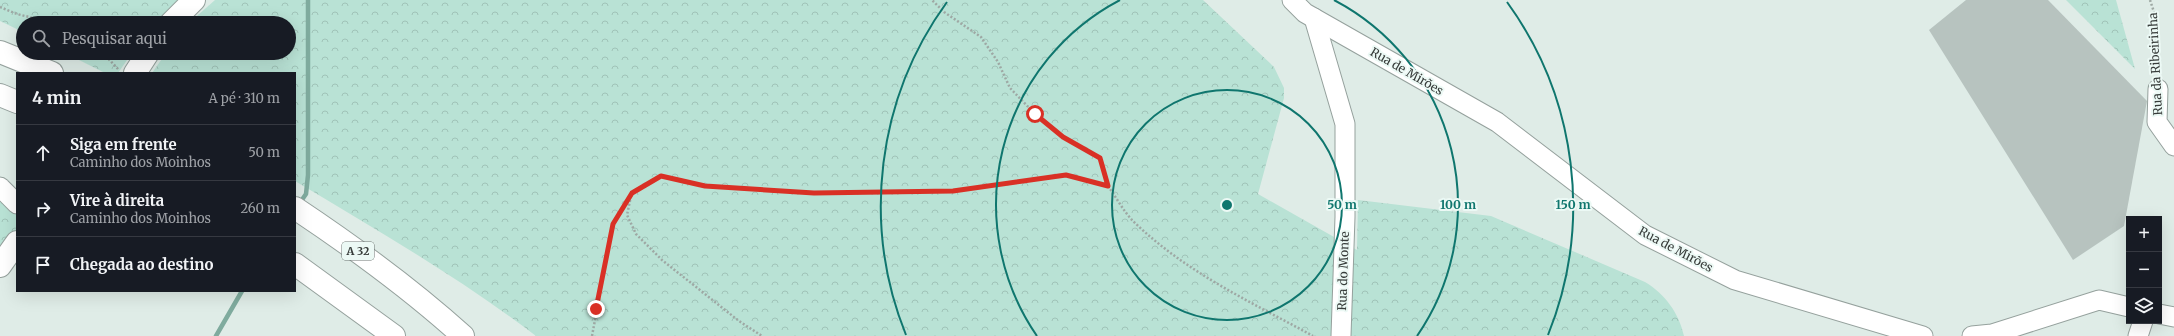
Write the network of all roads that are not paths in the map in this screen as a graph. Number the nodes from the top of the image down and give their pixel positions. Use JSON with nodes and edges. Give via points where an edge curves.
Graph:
{"nodes":[{"id":1,"x":194,"y":0,"type":"edge"},
{"id":2,"x":1292,"y":0,"type":"edge"},
{"id":3,"x":178,"y":16,"type":"edge"},
{"id":4,"x":1314,"y":18,"type":"junction"},
{"id":5,"x":0,"y":52,"type":"edge"},
{"id":6,"x":16,"y":58,"type":"edge"},
{"id":7,"x":20,"y":60,"type":"edge"},
{"id":8,"x":143,"y":60,"type":"edge"},
{"id":9,"x":50,"y":72,"type":"edge"},
{"id":10,"x":135,"y":72,"type":"edge"},
{"id":11,"x":2158,"y":89,"type":"road end"},
{"id":12,"x":0,"y":95,"type":"edge"},
{"id":13,"x":16,"y":102,"type":"edge"},
{"id":14,"x":2174,"y":146,"type":"edge"},
{"id":15,"x":0,"y":187,"type":"edge"},
{"id":16,"x":16,"y":203,"type":"edge"},
{"id":17,"x":296,"y":209,"type":"edge"},
{"id":18,"x":16,"y":243,"type":"edge"},
{"id":19,"x":296,"y":265,"type":"edge"},
{"id":20,"x":0,"y":266,"type":"edge"},
{"id":21,"x":2126,"y":306,"type":"edge"},
{"id":22,"x":2162,"y":314,"type":"edge"},
{"id":23,"x":2174,"y":316,"type":"edge"},
{"id":24,"x":2142,"y":324,"type":"edge"},
{"id":25,"x":394,"y":336,"type":"edge"},
{"id":26,"x":463,"y":336,"type":"edge"},
{"id":27,"x":1341,"y":336,"type":"edge"},
{"id":28,"x":1923,"y":336,"type":"edge"},
{"id":29,"x":1972,"y":336,"type":"edge"},
{"id":30,"x":2138,"y":336,"type":"edge"}],
"edges":[{"from":1,"to":3,"type":"main road"},
{"from":2,"to":4,"type":"street","name":"Rua de Mirões"},
{"from":4,"to":27,"type":"street","name":"Rua do Monte","via":[[1345,124]]},
{"from":4,"to":28,"type":"street","name":"Rua de Mirões","via":[[1497,122],[1645,235],[1736,280]]},
{"from":5,"to":6,"type":"main road"},
{"from":7,"to":9,"type":"main road"},
{"from":8,"to":10,"type":"main road"},
{"from":11,"to":14,"type":"street","name":"Rua da Ribeirinha","via":[[2157,122]]},
{"from":12,"to":13,"type":"main road"},
{"from":15,"to":16,"type":"street"},
{"from":17,"to":26,"type":"main road","number":"A 32","via":[[419,296]]},
{"from":18,"to":20,"type":"main road"},
{"from":19,"to":25,"type":"main road"},
{"from":21,"to":29,"type":"street","via":[[2099,300],[1992,334]]},
{"from":22,"to":23,"type":"street"},
{"from":24,"to":30,"type":"street"}]}
